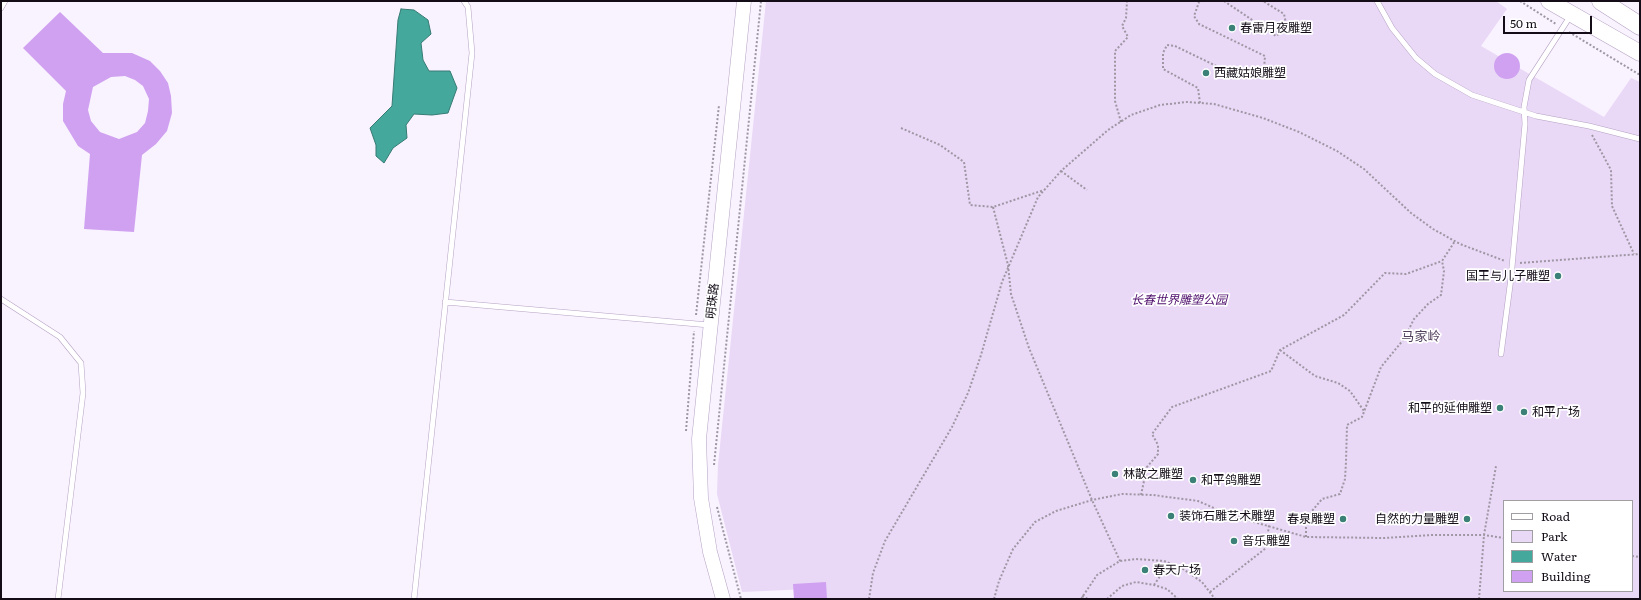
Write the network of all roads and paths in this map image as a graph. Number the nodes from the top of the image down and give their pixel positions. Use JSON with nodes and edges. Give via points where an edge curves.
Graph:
{"nodes":[{"id":1,"x":5,"y":1,"type":"edge"},
{"id":2,"x":464,"y":1,"type":"edge"},
{"id":3,"x":744,"y":1,"type":"edge"},
{"id":4,"x":761,"y":1,"type":"edge"},
{"id":5,"x":1127,"y":1,"type":"edge"},
{"id":6,"x":1202,"y":1,"type":"edge"},
{"id":7,"x":1224,"y":1,"type":"edge"},
{"id":8,"x":1263,"y":1,"type":"edge"},
{"id":9,"x":1377,"y":1,"type":"edge"},
{"id":10,"x":1520,"y":1,"type":"edge"},
{"id":11,"x":1549,"y":1,"type":"edge"},
{"id":12,"x":1601,"y":1,"type":"edge"},
{"id":13,"x":1,"y":8,"type":"edge"},
{"id":14,"x":1572,"y":14,"type":"junction"},
{"id":15,"x":1640,"y":26,"type":"edge"},
{"id":16,"x":1562,"y":28,"type":"junction"},
{"id":17,"x":1640,"y":53,"type":"edge"},
{"id":18,"x":1640,"y":75,"type":"edge"},
{"id":19,"x":1200,"y":103,"type":"junction"},
{"id":20,"x":1525,"y":113,"type":"junction"},
{"id":21,"x":1121,"y":122,"type":"junction"},
{"id":22,"x":1588,"y":126,"type":"junction"},
{"id":23,"x":901,"y":128,"type":"dead end"},
{"id":24,"x":1640,"y":140,"type":"edge"},
{"id":25,"x":1061,"y":172,"type":"junction"},
{"id":26,"x":1045,"y":190,"type":"junction"},
{"id":27,"x":1087,"y":190,"type":"dead end"},
{"id":28,"x":992,"y":207,"type":"junction"},
{"id":29,"x":1455,"y":241,"type":"junction"},
{"id":30,"x":1634,"y":254,"type":"junction"},
{"id":31,"x":1640,"y":254,"type":"edge"},
{"id":32,"x":1442,"y":261,"type":"junction"},
{"id":33,"x":1512,"y":263,"type":"junction"},
{"id":34,"x":1008,"y":265,"type":"junction"},
{"id":35,"x":1,"y":299,"type":"edge"},
{"id":36,"x":445,"y":302,"type":"junction"},
{"id":37,"x":710,"y":325,"type":"junction"},
{"id":38,"x":1280,"y":350,"type":"junction"},
{"id":39,"x":1501,"y":354,"type":"dead end"},
{"id":40,"x":1364,"y":411,"type":"junction"},
{"id":41,"x":1496,"y":466,"type":"dead end"},
{"id":42,"x":713,"y":471,"type":"dead end"},
{"id":43,"x":1141,"y":495,"type":"junction"},
{"id":44,"x":1092,"y":500,"type":"junction"},
{"id":45,"x":715,"y":502,"type":"dead end"},
{"id":46,"x":1269,"y":525,"type":"junction"},
{"id":47,"x":1484,"y":535,"type":"junction"},
{"id":48,"x":1306,"y":537,"type":"junction"},
{"id":49,"x":1503,"y":538,"type":"edge"},
{"id":50,"x":1120,"y":561,"type":"junction"},
{"id":51,"x":1170,"y":563,"type":"junction"},
{"id":52,"x":1154,"y":585,"type":"junction"},
{"id":53,"x":1210,"y":592,"type":"junction"},
{"id":54,"x":1082,"y":596,"type":"junction"},
{"id":55,"x":58,"y":599,"type":"edge"},
{"id":56,"x":414,"y":599,"type":"edge"},
{"id":57,"x":723,"y":599,"type":"edge"},
{"id":58,"x":741,"y":599,"type":"edge"},
{"id":59,"x":869,"y":599,"type":"edge"},
{"id":60,"x":994,"y":599,"type":"edge"},
{"id":61,"x":1081,"y":599,"type":"edge"},
{"id":62,"x":1088,"y":599,"type":"edge"},
{"id":63,"x":1107,"y":599,"type":"edge"},
{"id":64,"x":1178,"y":599,"type":"edge"},
{"id":65,"x":1215,"y":599,"type":"edge"},
{"id":66,"x":1479,"y":599,"type":"edge"}],
"edges":[{"from":1,"to":13,"type":"lane"},
{"from":2,"to":36,"type":"lane","via":[[468,7],[472,53]]},
{"from":3,"to":37,"type":"street","name":"明珠路"},
{"from":4,"to":42,"type":"path"},
{"from":5,"to":21,"type":"path","via":[[1126,18],[1122,26],[1128,37],[1115,51],[1115,101]]},
{"from":6,"to":19,"type":"path","via":[[1199,2],[1194,16],[1199,24],[1265,56],[1264,69],[1256,76],[1240,77],[1175,46],[1167,45],[1163,53],[1163,69],[1198,88]]},
{"from":7,"to":8,"type":"path","via":[[1276,36],[1287,28],[1284,14]]},
{"from":9,"to":20,"type":"lane","via":[[1392,28],[1416,58],[1435,74],[1472,95]]},
{"from":10,"to":16,"type":"path"},
{"from":11,"to":14,"type":"main road"},
{"from":12,"to":15,"type":"highway"},
{"from":14,"to":16,"type":"lane"},
{"from":14,"to":17,"type":"main road"},
{"from":16,"to":18,"type":"path"},
{"from":16,"to":20,"type":"lane","via":[[1528,80]]},
{"from":19,"to":21,"type":"path","via":[[1160,105],[1131,115]]},
{"from":19,"to":29,"type":"path","via":[[1214,104],[1263,118],[1337,151],[1364,169],[1411,213]]},
{"from":20,"to":22,"type":"lane"},
{"from":20,"to":33,"type":"lane"},
{"from":21,"to":25,"type":"path","via":[[1108,130]]},
{"from":22,"to":24,"type":"lane"},
{"from":22,"to":30,"type":"path","via":[[1611,170],[1612,206]]},
{"from":23,"to":28,"type":"path","via":[[940,145],[964,162],[970,205]]},
{"from":25,"to":26,"type":"path"},
{"from":25,"to":27,"type":"path"},
{"from":26,"to":28,"type":"path"},
{"from":26,"to":34,"type":"path","via":[[1038,197]]},
{"from":28,"to":34,"type":"path"},
{"from":29,"to":32,"type":"path"},
{"from":29,"to":33,"type":"path"},
{"from":30,"to":31,"type":"path"},
{"from":30,"to":33,"type":"path"},
{"from":32,"to":38,"type":"path","via":[[1406,274],[1385,273],[1344,315]]},
{"from":32,"to":40,"type":"path","via":[[1444,271],[1441,296],[1428,304],[1414,319],[1404,339],[1381,367]]},
{"from":33,"to":39,"type":"lane"},
{"from":34,"to":44,"type":"path","via":[[1011,294],[1029,348]]},
{"from":34,"to":59,"type":"path","via":[[968,393],[952,427],[885,541],[873,573]]},
{"from":35,"to":55,"type":"lane","via":[[60,337],[81,363],[83,393]]},
{"from":36,"to":37,"type":"lane"},
{"from":36,"to":56,"type":"lane"},
{"from":37,"to":57,"type":"street","name":"明珠路","via":[[700,439],[701,498],[710,552]]},
{"from":38,"to":40,"type":"path","via":[[1315,376],[1338,383],[1350,390]]},
{"from":38,"to":43,"type":"path","via":[[1270,371],[1172,407],[1152,434],[1158,445],[1158,454],[1147,467]]},
{"from":40,"to":48,"type":"path","via":[[1362,417],[1347,425],[1345,479],[1340,494],[1322,499],[1312,511],[1306,521]]},
{"from":41,"to":47,"type":"path"},
{"from":43,"to":44,"type":"path","via":[[1122,494]]},
{"from":43,"to":46,"type":"path","via":[[1198,501],[1230,515]]},
{"from":44,"to":50,"type":"path"},
{"from":44,"to":60,"type":"path","via":[[1056,511],[1035,522],[1013,549]]},
{"from":45,"to":58,"type":"path"},
{"from":46,"to":48,"type":"path"},
{"from":46,"to":53,"type":"path","via":[[1266,548]]},
{"from":47,"to":48,"type":"path"},
{"from":47,"to":49,"type":"path"},
{"from":47,"to":66,"type":"path"},
{"from":50,"to":51,"type":"path","via":[[1136,559]]},
{"from":50,"to":54,"type":"path","via":[[1097,575]]},
{"from":51,"to":52,"type":"path"},
{"from":51,"to":53,"type":"path","via":[[1202,582]]},
{"from":52,"to":63,"type":"path","via":[[1136,582],[1122,586]]},
{"from":52,"to":64,"type":"path","via":[[1168,589]]},
{"from":53,"to":65,"type":"path"},
{"from":54,"to":61,"type":"path"},
{"from":54,"to":62,"type":"path"}]}
